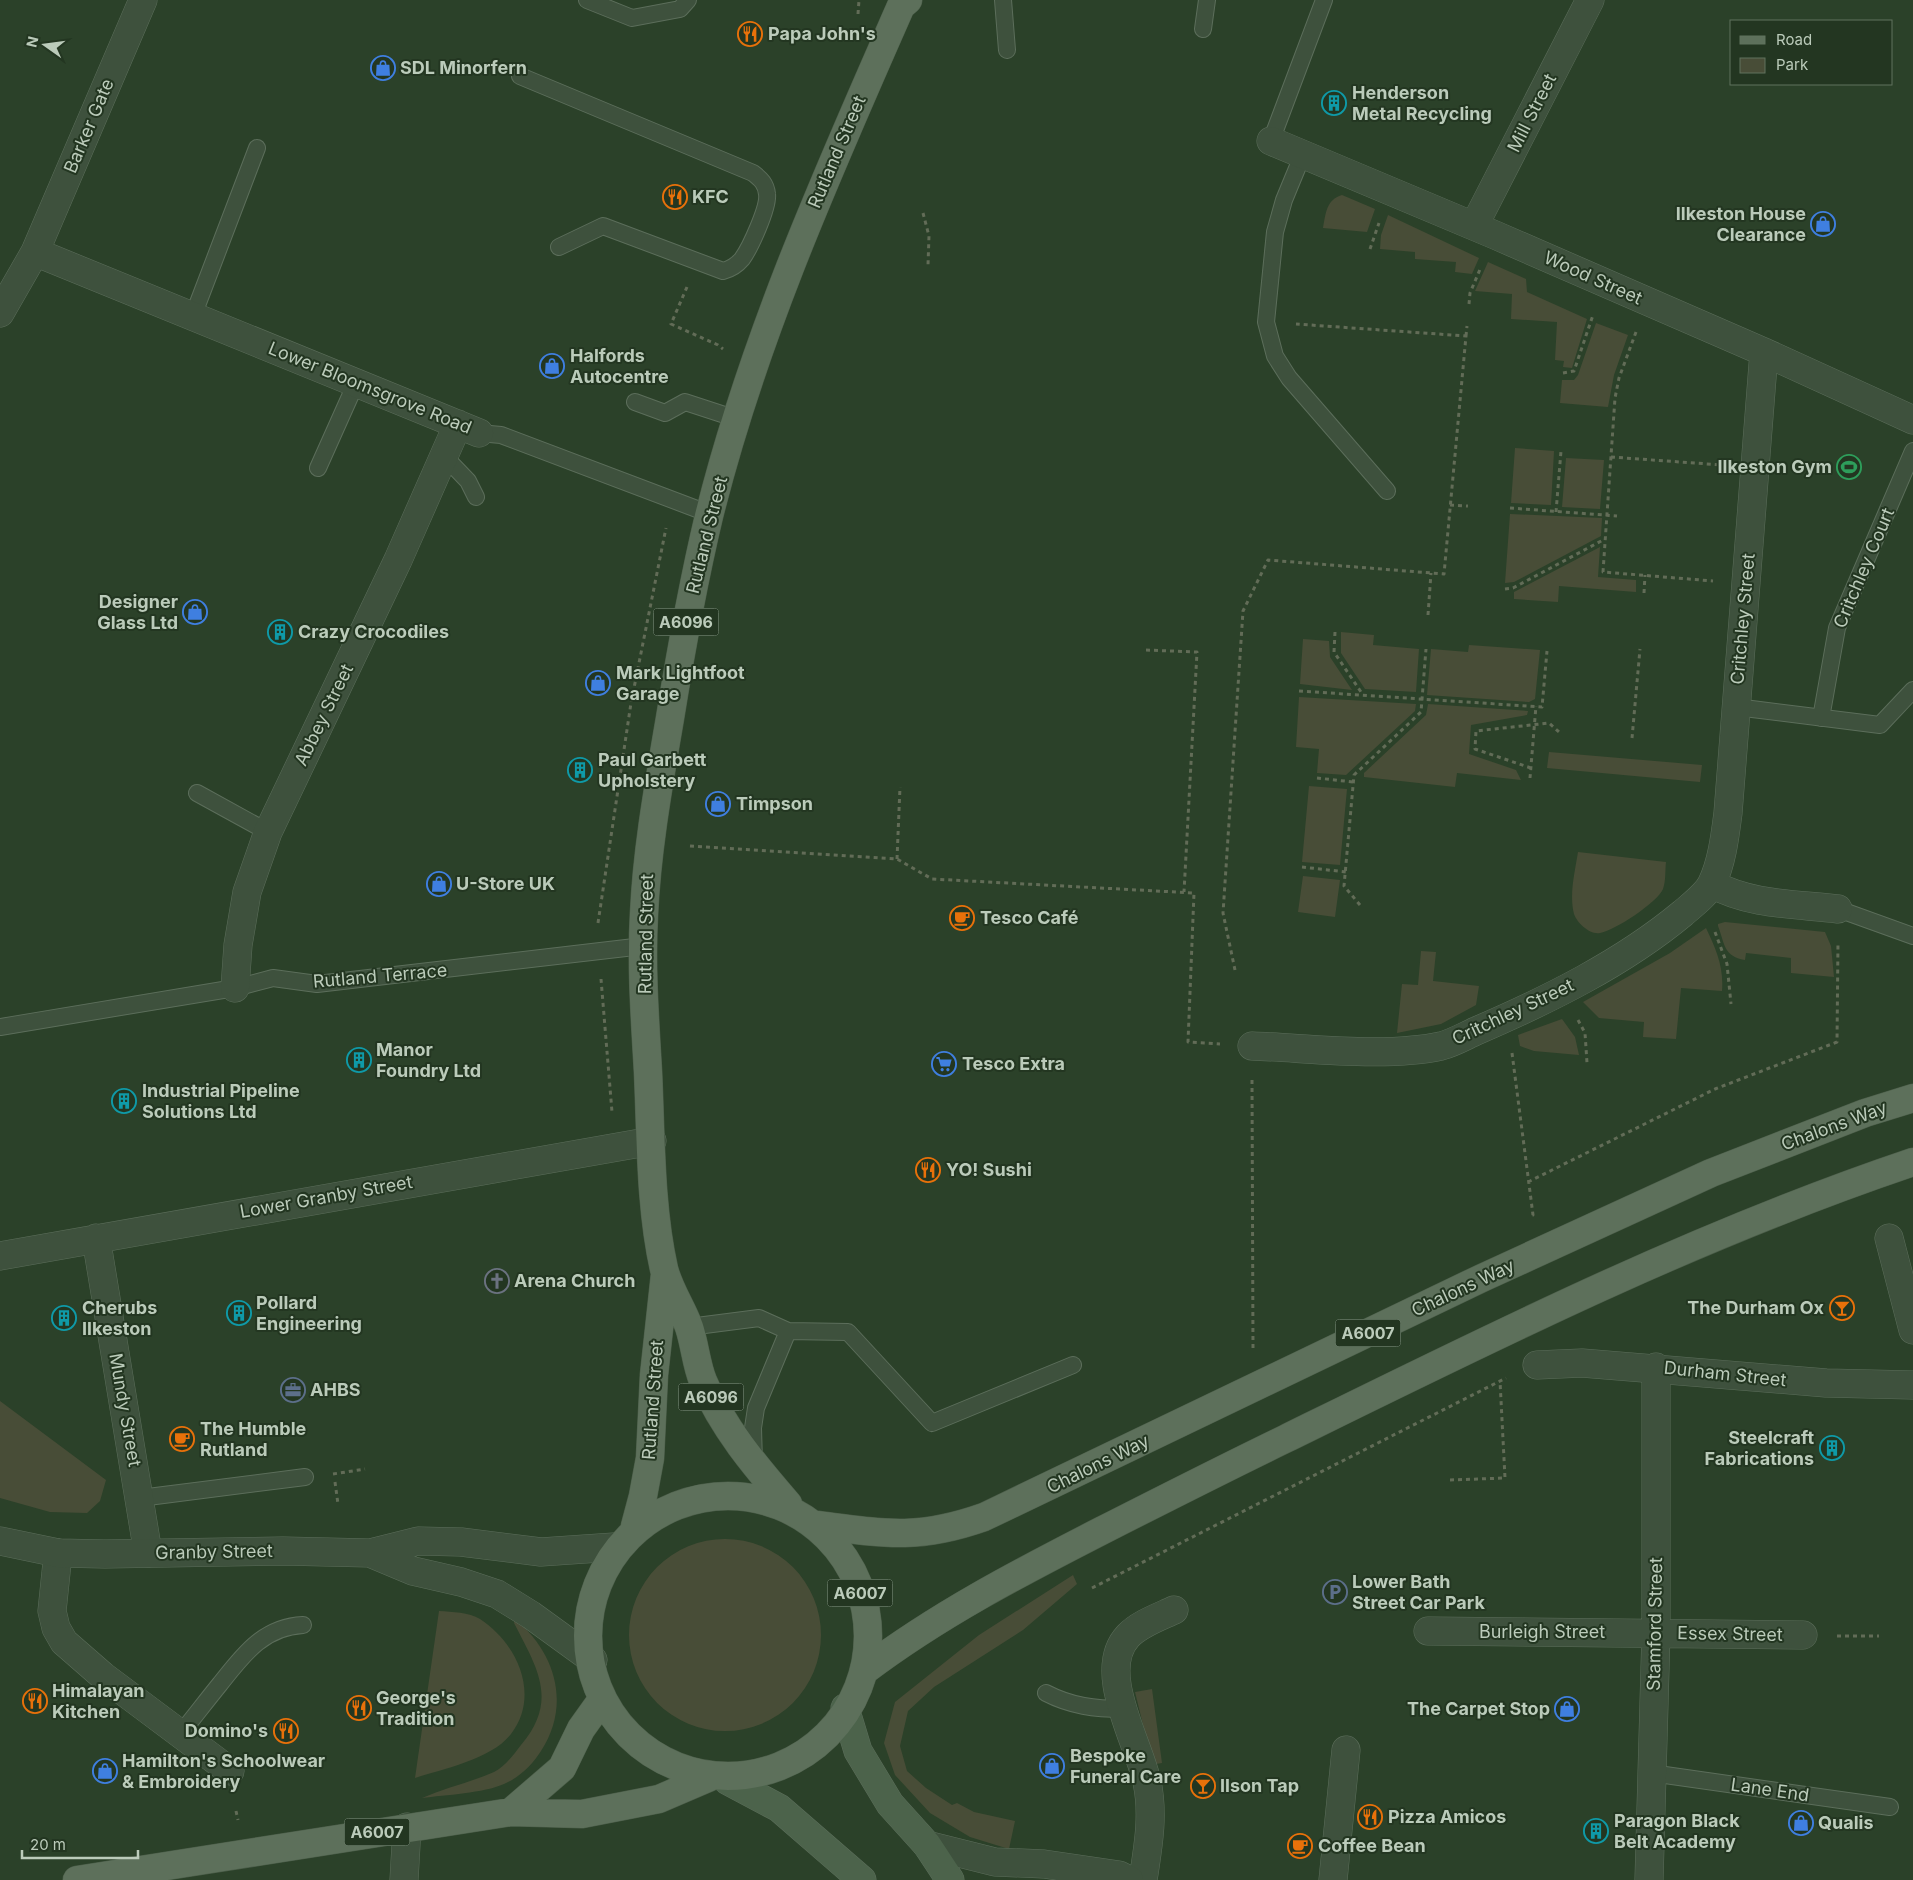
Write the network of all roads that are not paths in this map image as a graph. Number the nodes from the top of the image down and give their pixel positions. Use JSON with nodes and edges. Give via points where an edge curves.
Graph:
{"nodes":[{"id":1,"x":144,"y":0,"type":"edge"},
{"id":2,"x":587,"y":0,"type":"edge"},
{"id":3,"x":688,"y":0,"type":"edge"},
{"id":4,"x":1004,"y":0,"type":"edge"},
{"id":5,"x":1207,"y":0,"type":"edge"},
{"id":6,"x":1324,"y":0,"type":"edge"},
{"id":7,"x":1590,"y":0,"type":"edge"},
{"id":8,"x":903,"y":2,"type":"edge"},
{"id":9,"x":1203,"y":29,"type":"dead end"},
{"id":10,"x":1007,"y":50,"type":"dead end"},
{"id":11,"x":520,"y":76,"type":"dead end"},
{"id":12,"x":1271,"y":141,"type":"joint"},
{"id":13,"x":257,"y":148,"type":"dead end"},
{"id":14,"x":1303,"y":154,"type":"junction"},
{"id":15,"x":1474,"y":226,"type":"junction"},
{"id":16,"x":559,"y":247,"type":"dead end"},
{"id":17,"x":35,"y":252,"type":"junction"},
{"id":18,"x":0,"y":313,"type":"edge"},
{"id":19,"x":193,"y":316,"type":"junction"},
{"id":20,"x":1764,"y":352,"type":"junction"},
{"id":21,"x":356,"y":383,"type":"junction"},
{"id":22,"x":635,"y":402,"type":"dead end"},
{"id":23,"x":737,"y":419,"type":"junction"},
{"id":24,"x":1913,"y":420,"type":"edge"},
{"id":25,"x":469,"y":428,"type":"junction"},
{"id":26,"x":1913,"y":451,"type":"edge"},
{"id":27,"x":444,"y":456,"type":"junction"},
{"id":28,"x":318,"y":468,"type":"dead end"},
{"id":29,"x":1387,"y":491,"type":"dead end"},
{"id":30,"x":476,"y":496,"type":"dead end"},
{"id":31,"x":710,"y":514,"type":"junction"},
{"id":32,"x":1913,"y":690,"type":"edge"},
{"id":33,"x":1736,"y":707,"type":"junction"},
{"id":34,"x":1820,"y":718,"type":"junction"},
{"id":35,"x":196,"y":792,"type":"dead end"},
{"id":36,"x":268,"y":832,"type":"junction"},
{"id":37,"x":1704,"y":893,"type":"junction"},
{"id":38,"x":1838,"y":909,"type":"joint"},
{"id":39,"x":1913,"y":936,"type":"edge"},
{"id":40,"x":643,"y":946,"type":"junction"},
{"id":41,"x":235,"y":988,"type":"junction"},
{"id":42,"x":0,"y":1026,"type":"edge"},
{"id":43,"x":1252,"y":1046,"type":"road end"},
{"id":44,"x":1913,"y":1098,"type":"edge"},
{"id":45,"x":652,"y":1142,"type":"junction"},
{"id":46,"x":1913,"y":1162,"type":"edge"},
{"id":47,"x":96,"y":1238,"type":"junction"},
{"id":48,"x":1889,"y":1238,"type":"dead end"},
{"id":49,"x":0,"y":1256,"type":"edge"},
{"id":50,"x":665,"y":1273,"type":"junction"},
{"id":51,"x":689,"y":1327,"type":"junction"},
{"id":52,"x":788,"y":1330,"type":"junction"},
{"id":53,"x":1913,"y":1330,"type":"edge"},
{"id":54,"x":1073,"y":1365,"type":"dead end"},
{"id":55,"x":1537,"y":1365,"type":"road end"},
{"id":56,"x":1656,"y":1367,"type":"junction"},
{"id":57,"x":1913,"y":1385,"type":"edge"},
{"id":58,"x":754,"y":1464,"type":"junction"},
{"id":59,"x":305,"y":1477,"type":"dead end"},
{"id":60,"x":140,"y":1498,"type":"junction"},
{"id":61,"x":788,"y":1504,"type":"junction"},
{"id":62,"x":819,"y":1525,"type":"junction"},
{"id":63,"x":636,"y":1526,"type":"junction"},
{"id":64,"x":0,"y":1541,"type":"edge"},
{"id":65,"x":614,"y":1547,"type":"junction"},
{"id":66,"x":58,"y":1552,"type":"junction"},
{"id":67,"x":148,"y":1553,"type":"junction"},
{"id":68,"x":370,"y":1553,"type":"junction"},
{"id":69,"x":1174,"y":1610,"type":"dead end"},
{"id":70,"x":303,"y":1625,"type":"dead end"},
{"id":71,"x":1428,"y":1631,"type":"dead end"},
{"id":72,"x":1656,"y":1633,"type":"junction"},
{"id":73,"x":1803,"y":1635,"type":"dead end"},
{"id":74,"x":593,"y":1660,"type":"junction"},
{"id":75,"x":864,"y":1671,"type":"junction"},
{"id":76,"x":1046,"y":1693,"type":"dead end"},
{"id":77,"x":600,"y":1701,"type":"junction"},
{"id":78,"x":845,"y":1708,"type":"junction"},
{"id":79,"x":1123,"y":1709,"type":"junction"},
{"id":80,"x":182,"y":1733,"type":"junction"},
{"id":81,"x":1346,"y":1750,"type":"dead end"},
{"id":82,"x":230,"y":1771,"type":"dead end"},
{"id":83,"x":1651,"y":1773,"type":"junction"},
{"id":84,"x":718,"y":1780,"type":"junction"},
{"id":85,"x":1890,"y":1807,"type":"dead end"},
{"id":86,"x":511,"y":1812,"type":"junction"},
{"id":87,"x":407,"y":1827,"type":"junction"},
{"id":88,"x":927,"y":1845,"type":"junction"},
{"id":89,"x":78,"y":1880,"type":"edge"},
{"id":90,"x":404,"y":1880,"type":"edge"},
{"id":91,"x":862,"y":1880,"type":"edge"},
{"id":92,"x":950,"y":1880,"type":"edge"},
{"id":93,"x":1129,"y":1880,"type":"edge"},
{"id":94,"x":1143,"y":1880,"type":"edge"},
{"id":95,"x":1333,"y":1880,"type":"edge"},
{"id":96,"x":1649,"y":1880,"type":"edge"}],
"edges":[{"from":1,"to":17,"type":"street","name":"Barker Gate"},
{"from":2,"to":3,"type":"lane","via":[[632,18],[680,9]]},
{"from":4,"to":10,"type":"lane"},
{"from":5,"to":9,"type":"lane"},
{"from":6,"to":12,"type":"lane"},
{"from":7,"to":15,"type":"street","name":"Mill Street"},
{"from":8,"to":23,"type":"main road","name":"Rutland Street","number":"A6096","via":[[811,213],[766,330]]},
{"from":11,"to":16,"type":"lane","via":[[753,173],[764,182],[768,195],[743,258],[723,272],[603,226]]},
{"from":12,"to":14,"type":"street","name":"Wood Street"},
{"from":13,"to":19,"type":"lane"},
{"from":14,"to":15,"type":"street","name":"Wood Street"},
{"from":14,"to":29,"type":"lane","via":[[1275,232],[1266,322],[1274,356],[1289,378]]},
{"from":15,"to":20,"type":"street","name":"Wood Street"},
{"from":17,"to":18,"type":"street","name":"Barker Gate"},
{"from":17,"to":19,"type":"street","name":"Lower Bloomsgrove Road"},
{"from":19,"to":21,"type":"street","name":"Lower Bloomsgrove Road"},
{"from":20,"to":24,"type":"street","name":"Wood Street"},
{"from":20,"to":33,"type":"street","name":"Critchley Street"},
{"from":21,"to":25,"type":"street","name":"Lower Bloomsgrove Road"},
{"from":21,"to":28,"type":"lane"},
{"from":22,"to":23,"type":"lane","via":[[664,413],[686,402]]},
{"from":23,"to":31,"type":"main road","name":"Rutland Street","number":"A6096"},
{"from":25,"to":27,"type":"street","name":"Abbey Street"},
{"from":25,"to":31,"type":"lane","name":"Lower Bloomsgrove Road","via":[[500,435]]},
{"from":26,"to":34,"type":"lane","name":"Critchley Court","via":[[1837,628]]},
{"from":27,"to":30,"type":"lane","via":[[468,481]]},
{"from":27,"to":36,"type":"street","name":"Abbey Street"},
{"from":31,"to":40,"type":"main road","name":"Rutland Street","number":"A6096","via":[[691,599],[658,789],[647,875]]},
{"from":32,"to":34,"type":"lane","via":[[1880,725]]},
{"from":33,"to":34,"type":"lane"},
{"from":33,"to":37,"type":"street","name":"Critchley Street","via":[[1724,844]]},
{"from":35,"to":36,"type":"lane"},
{"from":36,"to":41,"type":"street","name":"Abbey Street","via":[[247,892]]},
{"from":37,"to":38,"type":"street","via":[[1729,893]]},
{"from":37,"to":43,"type":"street","name":"Critchley Street","via":[[1654,937],[1507,1018],[1443,1045],[1415,1050]]},
{"from":38,"to":39,"type":"lane"},
{"from":40,"to":41,"type":"lane","name":"Rutland Terrace","via":[[317,984],[273,978]]},
{"from":40,"to":45,"type":"main road","name":"Rutland Street","number":"A6096"},
{"from":41,"to":42,"type":"lane","name":"Rutland Terrace"},
{"from":44,"to":62,"type":"main road","name":"Chalons Way","number":"A6007","via":[[1865,1113],[1711,1173],[1482,1278],[991,1514],[952,1528],[910,1534]]},
{"from":45,"to":47,"type":"street","name":"Lower Granby Street"},
{"from":45,"to":50,"type":"main road","name":"Rutland Street","number":"A6096"},
{"from":46,"to":75,"type":"main road","number":"A6007","via":[[1725,1233],[1521,1323],[1025,1570],[931,1624]]},
{"from":47,"to":49,"type":"street","name":"Lower Granby Street"},
{"from":47,"to":60,"type":"street","name":"Mundy Street"},
{"from":48,"to":53,"type":"street"},
{"from":50,"to":51,"type":"main road","name":"Rutland Street","number":"A6096"},
{"from":50,"to":63,"type":"main road","name":"Rutland Street","number":"A6096","via":[[654,1375],[650,1458]]},
{"from":51,"to":52,"type":"lane","via":[[759,1318]]},
{"from":51,"to":58,"type":"main road","name":"Rutland Street","number":"A6096","via":[[702,1379],[721,1416]]},
{"from":52,"to":54,"type":"lane","via":[[848,1332],[932,1423]]},
{"from":52,"to":58,"type":"lane","via":[[756,1408]]},
{"from":55,"to":56,"type":"street","name":"Durham Street","via":[[1582,1363]]},
{"from":56,"to":57,"type":"street","name":"Durham Street","via":[[1745,1378]]},
{"from":56,"to":72,"type":"street","name":"Stamford Street"},
{"from":58,"to":61,"type":"main road","name":"Rutland Street","number":"A6096"},
{"from":59,"to":60,"type":"lane"},
{"from":60,"to":67,"type":"street","name":"Mundy Street"},
{"from":61,"to":62,"type":"main road","number":"A6007"},
{"from":61,"to":63,"type":"main road","number":"A6007","via":[[696,1499],[672,1507]]},
{"from":62,"to":75,"type":"main road","number":"A6007","via":[[848,1565],[868,1616]]},
{"from":63,"to":65,"type":"main road","number":"A6007"},
{"from":64,"to":66,"type":"street","name":"Granby Street"},
{"from":65,"to":68,"type":"street","name":"Granby Street","via":[[540,1552],[461,1542],[418,1541]]},
{"from":65,"to":74,"type":"main road","number":"A6007","via":[[598,1582],[592,1608],[590,1637]]},
{"from":66,"to":67,"type":"street","name":"Granby Street"},
{"from":66,"to":80,"type":"street","via":[[52,1611],[64,1642],[96,1671]]},
{"from":67,"to":68,"type":"street","name":"Granby Street","via":[[283,1550]]},
{"from":68,"to":74,"type":"street","name":"Granby Street","via":[[413,1571],[496,1594]]},
{"from":69,"to":79,"type":"street","via":[[1135,1630],[1121,1646],[1116,1679]]},
{"from":70,"to":80,"type":"lane","via":[[280,1629],[256,1642],[242,1655]]},
{"from":71,"to":72,"type":"street","name":"Burleigh Street"},
{"from":72,"to":73,"type":"street","name":"Essex Street"},
{"from":72,"to":83,"type":"street","name":"Stamford Street"},
{"from":74,"to":77,"type":"main road","number":"A6007"},
{"from":75,"to":78,"type":"main road","number":"A6007"},
{"from":76,"to":79,"type":"lane","via":[[1063,1702],[1096,1709]]},
{"from":77,"to":84,"type":"main road","number":"A6007","via":[[618,1726],[643,1747]]},
{"from":77,"to":86,"type":"main road","via":[[581,1729],[562,1768]]},
{"from":78,"to":84,"type":"main road","number":"A6007","via":[[823,1739],[799,1758],[753,1779]]},
{"from":78,"to":88,"type":"main road","via":[[858,1750],[890,1804]]},
{"from":79,"to":94,"type":"street","via":[[1143,1765],[1150,1802],[1150,1833]]},
{"from":80,"to":82,"type":"street"},
{"from":81,"to":95,"type":"street"},
{"from":83,"to":85,"type":"lane","name":"Lane End"},
{"from":83,"to":96,"type":"street","name":"Stamford Street"},
{"from":84,"to":86,"type":"main road","number":"A6007","via":[[659,1798],[582,1814]]},
{"from":84,"to":91,"type":"main road","via":[[779,1808]]},
{"from":86,"to":87,"type":"main road","number":"A6007"},
{"from":87,"to":89,"type":"main road","number":"A6007"},
{"from":87,"to":90,"type":"street"},
{"from":88,"to":92,"type":"main road"},
{"from":88,"to":93,"type":"street","via":[[994,1862],[1044,1864],[1119,1875]]}]}
